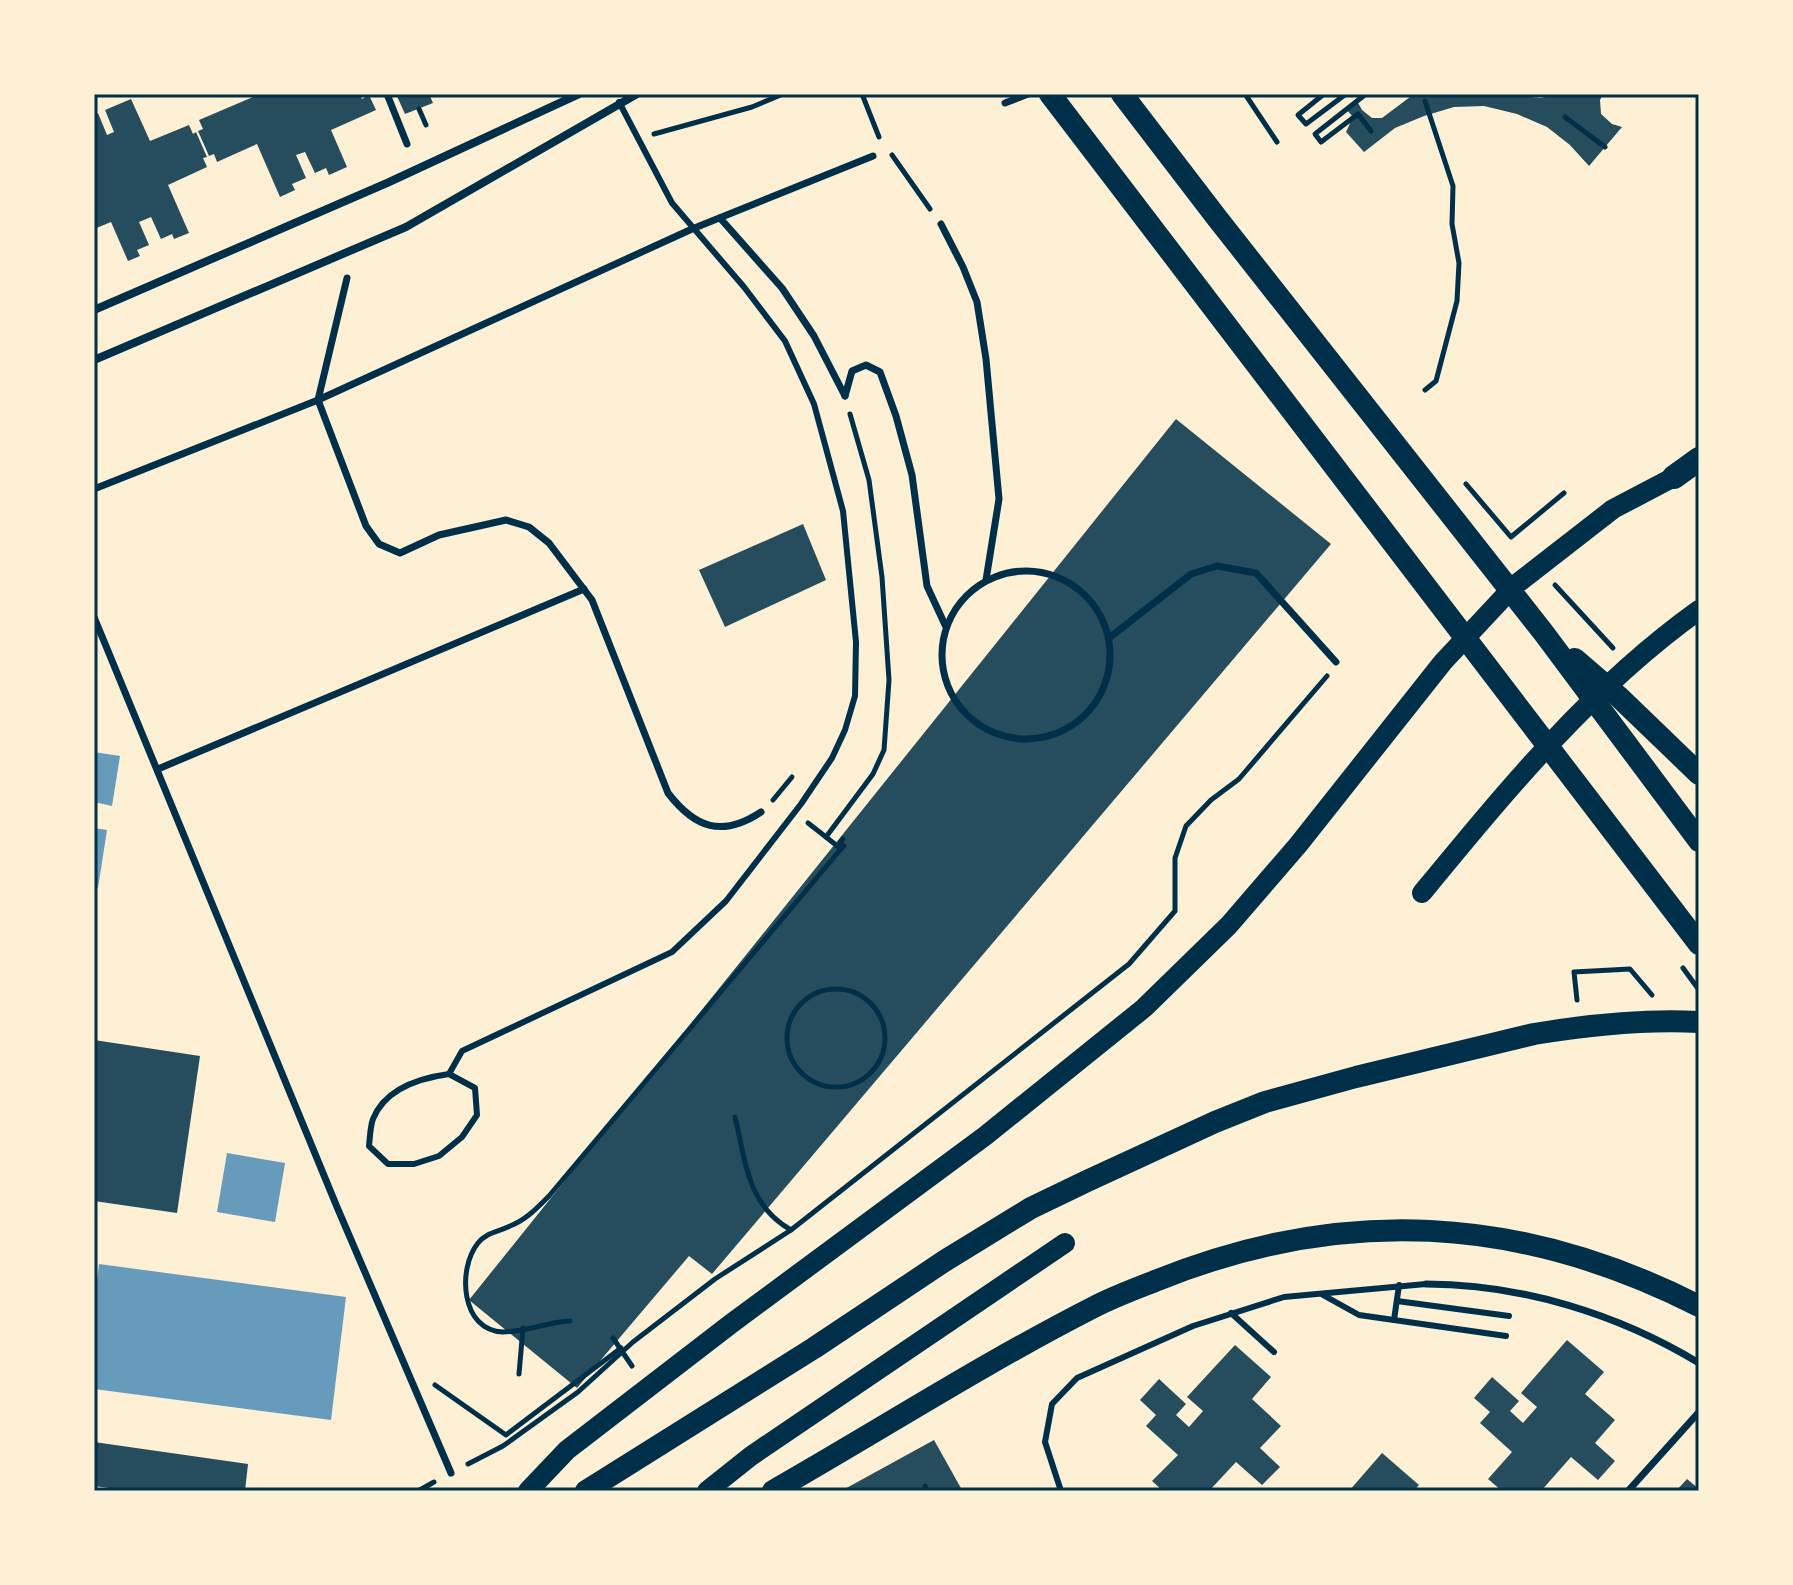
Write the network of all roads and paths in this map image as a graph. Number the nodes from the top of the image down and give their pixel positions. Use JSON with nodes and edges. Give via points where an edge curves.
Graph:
{"nodes":[{"id":1,"x":387,"y":94,"type":"edge"},
{"id":2,"x":579,"y":94,"type":"edge"},
{"id":3,"x":637,"y":94,"type":"edge"},
{"id":4,"x":783,"y":94,"type":"edge"},
{"id":5,"x":862,"y":94,"type":"edge"},
{"id":6,"x":1028,"y":94,"type":"edge"},
{"id":7,"x":1050,"y":94,"type":"edge"},
{"id":8,"x":1122,"y":94,"type":"edge"},
{"id":9,"x":1245,"y":94,"type":"edge"},
{"id":10,"x":1324,"y":94,"type":"edge"},
{"id":11,"x":1346,"y":94,"type":"edge"},
{"id":12,"x":1366,"y":94,"type":"edge"},
{"id":13,"x":1425,"y":101,"type":"dead end"},
{"id":14,"x":619,"y":102,"type":"junction"},
{"id":15,"x":1005,"y":103,"type":"dead end"},
{"id":16,"x":419,"y":109,"type":"dead end"},
{"id":17,"x":1565,"y":117,"type":"dead end"},
{"id":18,"x":426,"y":125,"type":"dead end"},
{"id":19,"x":1371,"y":131,"type":"dead end"},
{"id":20,"x":638,"y":138,"type":"junction"},
{"id":21,"x":1277,"y":142,"type":"dead end"},
{"id":22,"x":407,"y":144,"type":"dead end"},
{"id":23,"x":1605,"y":147,"type":"dead end"},
{"id":24,"x":873,"y":156,"type":"dead end"},
{"id":25,"x":720,"y":218,"type":"junction"},
{"id":26,"x":941,"y":224,"type":"joint"},
{"id":27,"x":692,"y":229,"type":"junction"},
{"id":28,"x":347,"y":278,"type":"dead end"},
{"id":29,"x":94,"y":310,"type":"edge"},
{"id":30,"x":94,"y":347,"type":"edge"},
{"id":31,"x":96,"y":359,"type":"edge"},
{"id":32,"x":1425,"y":390,"type":"dead end"},
{"id":33,"x":318,"y":400,"type":"junction"},
{"id":34,"x":1699,"y":459,"type":"edge"},
{"id":35,"x":1674,"y":477,"type":"joint"},
{"id":36,"x":94,"y":489,"type":"edge"},
{"id":37,"x":1564,"y":493,"type":"dead end"},
{"id":38,"x":1519,"y":531,"type":"dead end"},
{"id":39,"x":1511,"y":537,"type":"dead end"},
{"id":40,"x":1522,"y":548,"type":"dead end"},
{"id":41,"x":986,"y":580,"type":"junction"},
{"id":42,"x":1554,"y":584,"type":"dead end"},
{"id":43,"x":584,"y":589,"type":"junction"},
{"id":44,"x":1699,"y":610,"type":"edge"},
{"id":45,"x":94,"y":617,"type":"edge"},
{"id":46,"x":946,"y":627,"type":"junction"},
{"id":47,"x":1543,"y":632,"type":"junction"},
{"id":48,"x":1109,"y":638,"type":"junction"},
{"id":49,"x":1619,"y":654,"type":"dead end"},
{"id":50,"x":1336,"y":662,"type":"joint"},
{"id":51,"x":158,"y":769,"type":"junction"},
{"id":52,"x":795,"y":773,"type":"dead end"},
{"id":53,"x":1699,"y":774,"type":"edge"},
{"id":54,"x":777,"y":797,"type":"dead end"},
{"id":55,"x":761,"y":812,"type":"dead end"},
{"id":56,"x":843,"y":839,"type":"dead end"},
{"id":57,"x":1699,"y":841,"type":"edge"},
{"id":58,"x":841,"y":849,"type":"dead end"},
{"id":59,"x":1422,"y":893,"type":"dead end"},
{"id":60,"x":1699,"y":944,"type":"edge"},
{"id":61,"x":1682,"y":967,"type":"dead end"},
{"id":62,"x":1699,"y":990,"type":"edge"},
{"id":63,"x":813,"y":994,"type":"joint"},
{"id":64,"x":1577,"y":994,"type":"dead end"},
{"id":65,"x":1657,"y":1002,"type":"dead end"},
{"id":66,"x":1699,"y":1022,"type":"edge"},
{"id":67,"x":449,"y":1074,"type":"junction"},
{"id":68,"x":735,"y":1117,"type":"dead end"},
{"id":69,"x":791,"y":1230,"type":"junction"},
{"id":70,"x":1065,"y":1243,"type":"dead end"},
{"id":71,"x":1426,"y":1284,"type":"joint"},
{"id":72,"x":1399,"y":1285,"type":"junction"},
{"id":73,"x":1323,"y":1295,"type":"junction"},
{"id":74,"x":1397,"y":1301,"type":"junction"},
{"id":75,"x":1699,"y":1306,"type":"edge"},
{"id":76,"x":1231,"y":1313,"type":"junction"},
{"id":77,"x":1509,"y":1316,"type":"dead end"},
{"id":78,"x":1394,"y":1320,"type":"junction"},
{"id":79,"x":523,"y":1328,"type":"dead end"},
{"id":80,"x":1506,"y":1336,"type":"dead end"},
{"id":81,"x":621,"y":1348,"type":"dead end"},
{"id":82,"x":1274,"y":1352,"type":"dead end"},
{"id":83,"x":1699,"y":1363,"type":"edge"},
{"id":84,"x":519,"y":1374,"type":"dead end"},
{"id":85,"x":425,"y":1378,"type":"dead end"},
{"id":86,"x":1699,"y":1412,"type":"edge"},
{"id":87,"x":507,"y":1438,"type":"junction"},
{"id":88,"x":451,"y":1473,"type":"junction"},
{"id":89,"x":418,"y":1491,"type":"edge"},
{"id":90,"x":528,"y":1491,"type":"edge"},
{"id":91,"x":586,"y":1491,"type":"edge"},
{"id":92,"x":707,"y":1491,"type":"edge"},
{"id":93,"x":773,"y":1491,"type":"edge"},
{"id":94,"x":1061,"y":1491,"type":"edge"},
{"id":95,"x":1628,"y":1491,"type":"edge"}],
"edges":[{"from":1,"to":22,"type":"street"},
{"from":2,"to":29,"type":"street"},
{"from":3,"to":14,"type":"street"},
{"from":4,"to":20,"type":"path"},
{"from":5,"to":26,"type":"path","via":[[877,135]]},
{"from":6,"to":15,"type":"street"},
{"from":7,"to":60,"type":"highway"},
{"from":8,"to":47,"type":"highway"},
{"from":9,"to":21,"type":"path"},
{"from":10,"to":11,"type":"path","via":[[1298,115],[1306,124]]},
{"from":12,"to":19,"type":"path","via":[[1315,134],[1321,142],[1358,114]]},
{"from":13,"to":32,"type":"path","via":[[1453,186],[1459,263],[1457,301],[1436,381]]},
{"from":14,"to":20,"type":"lane"},
{"from":14,"to":31,"type":"street","via":[[406,227]]},
{"from":16,"to":18,"type":"path"},
{"from":17,"to":23,"type":"path"},
{"from":20,"to":27,"type":"lane"},
{"from":24,"to":25,"type":"street"},
{"from":25,"to":27,"type":"street"},
{"from":25,"to":46,"type":"street","via":[[782,288],[845,396],[852,371],[866,365],[880,372],[912,475],[927,586]]},
{"from":26,"to":41,"type":"street","via":[[977,302],[986,359],[999,499]]},
{"from":27,"to":33,"type":"street"},
{"from":27,"to":67,"type":"lane","via":[[785,341],[814,404],[843,511],[856,642],[855,696],[832,758],[792,816],[726,901],[672,952],[462,1051]]},
{"from":28,"to":33,"type":"street"},
{"from":30,"to":31,"type":"street"},
{"from":33,"to":36,"type":"street"},
{"from":33,"to":43,"type":"street","via":[[366,526],[379,544],[400,553],[439,535],[506,520],[529,527],[549,543]]},
{"from":34,"to":35,"type":"highway"},
{"from":35,"to":90,"type":"main road","via":[[1613,509],[1514,586],[1443,662],[1229,925],[1144,1008],[985,1136],[567,1450]]},
{"from":37,"to":38,"type":"path"},
{"from":39,"to":40,"type":"path"},
{"from":41,"to":46,"type":"street","via":[[961,600]]},
{"from":41,"to":48,"type":"street","via":[[1015,571],[1046,573],[1075,586],[1097,609]]},
{"from":42,"to":49,"type":"path"},
{"from":43,"to":51,"type":"street"},
{"from":43,"to":55,"type":"street","via":[[668,793],[683,813],[724,828]]},
{"from":44,"to":59,"type":"main road","via":[[1583,709],[1513,782]]},
{"from":45,"to":51,"type":"street"},
{"from":46,"to":48,"type":"street","via":[[941,658],[948,688],[965,714],[991,732],[1021,740],[1052,736],[1080,722],[1100,698],[1110,668]]},
{"from":47,"to":53,"type":"highway"},
{"from":47,"to":57,"type":"highway"},
{"from":48,"to":50,"type":"street","via":[[1191,574],[1217,566],[1256,573]]},
{"from":50,"to":69,"type":"path","via":[[1239,779],[1186,826],[1175,858],[1175,911],[1129,964]]},
{"from":51,"to":88,"type":"street"},
{"from":52,"to":54,"type":"path"},
{"from":56,"to":58,"type":"path"},
{"from":61,"to":62,"type":"path"},
{"from":63,"to":63,"type":"path","via":[[844,989],[871,1003],[880,1015],[885,1045],[872,1073],[859,1082],[829,1087],[814,1082],[792,1061],[787,1030],[801,1003]]},
{"from":64,"to":65,"type":"path","via":[[1574,972],[1630,969]]},
{"from":66,"to":91,"type":"highway","via":[[1570,1028],[1368,1074],[1265,1102],[1215,1122],[1031,1208]]},
{"from":67,"to":67,"type":"lane","via":[[475,1088],[477,1115],[439,1156],[414,1164],[388,1164],[369,1146],[373,1118],[394,1092]]},
{"from":68,"to":69,"type":"path","via":[[757,1200]]},
{"from":69,"to":87,"type":"path","via":[[715,1279],[578,1392]]},
{"from":70,"to":92,"type":"main road"},
{"from":71,"to":72,"type":"lane"},
{"from":71,"to":83,"type":"street","via":[[1525,1293],[1615,1321]]},
{"from":72,"to":73,"type":"lane"},
{"from":72,"to":74,"type":"lane"},
{"from":73,"to":76,"type":"lane","via":[[1284,1297]]},
{"from":73,"to":78,"type":"lane","via":[[1359,1315]]},
{"from":74,"to":77,"type":"lane"},
{"from":74,"to":78,"type":"lane"},
{"from":75,"to":93,"type":"highway","via":[[1614,1268],[1511,1240],[1450,1231],[1324,1233],[1188,1268],[1096,1305]]},
{"from":76,"to":82,"type":"lane"},
{"from":76,"to":94,"type":"lane","via":[[1077,1378],[1052,1404],[1045,1442]]},
{"from":78,"to":80,"type":"lane"},
{"from":79,"to":84,"type":"path"},
{"from":81,"to":87,"type":"path"},
{"from":85,"to":87,"type":"path"},
{"from":86,"to":95,"type":"street"},
{"from":87,"to":88,"type":"path"},
{"from":88,"to":89,"type":"path"}]}
